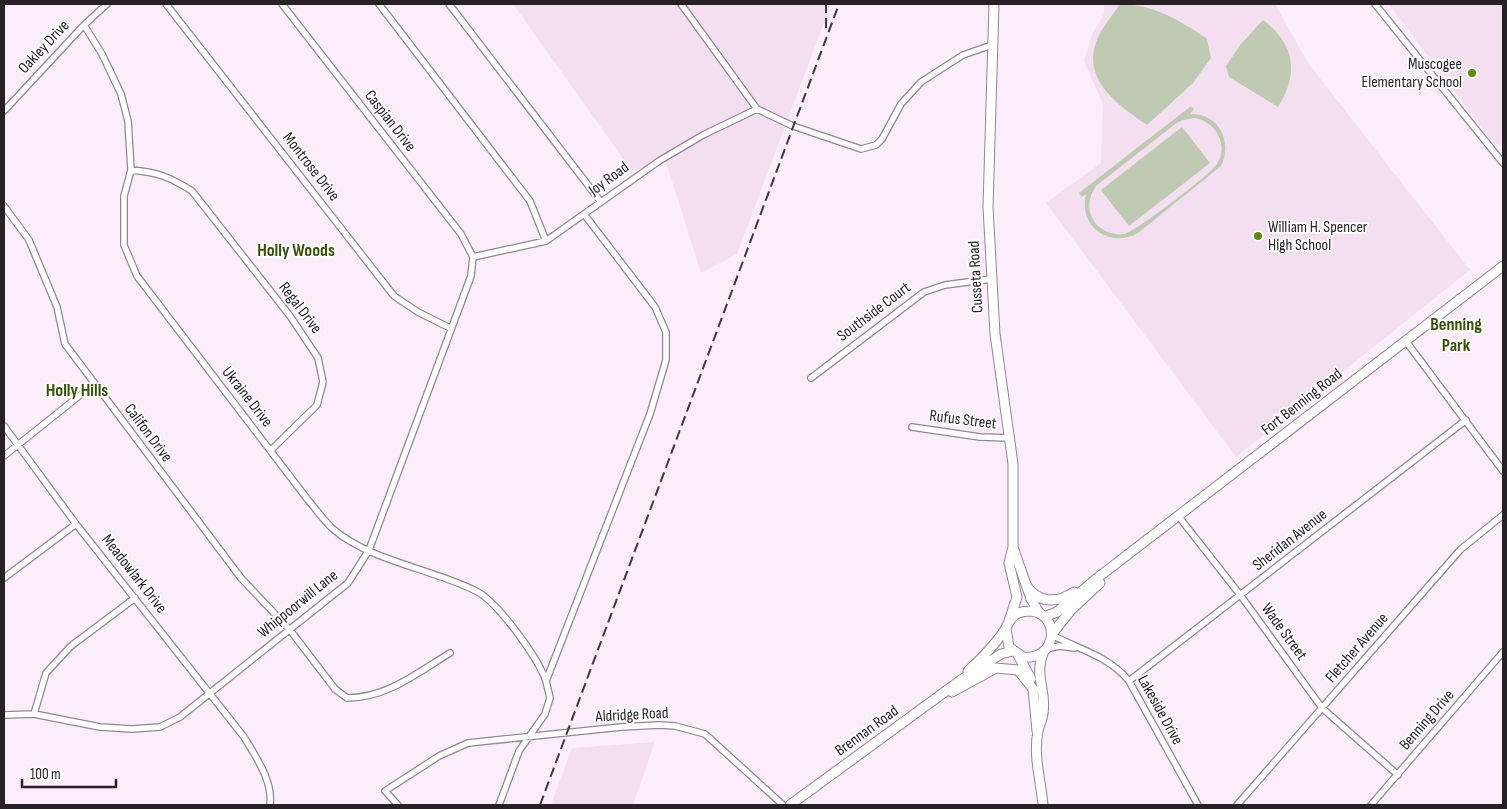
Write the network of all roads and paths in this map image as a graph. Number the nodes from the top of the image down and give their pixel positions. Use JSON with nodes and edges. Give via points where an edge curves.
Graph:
{"nodes":[{"id":1,"x":107,"y":4,"type":"edge"},
{"id":2,"x":166,"y":4,"type":"edge"},
{"id":3,"x":282,"y":4,"type":"edge"},
{"id":4,"x":380,"y":4,"type":"edge"},
{"id":5,"x":449,"y":4,"type":"edge"},
{"id":6,"x":682,"y":4,"type":"edge"},
{"id":7,"x":994,"y":4,"type":"edge"},
{"id":8,"x":1375,"y":4,"type":"edge"},
{"id":9,"x":84,"y":25,"type":"junction"},
{"id":10,"x":992,"y":45,"type":"junction"},
{"id":11,"x":757,"y":109,"type":"junction"},
{"id":12,"x":4,"y":111,"type":"edge"},
{"id":13,"x":1503,"y":163,"type":"edge"},
{"id":14,"x":131,"y":170,"type":"junction"},
{"id":15,"x":601,"y":202,"type":"junction"},
{"id":16,"x":4,"y":206,"type":"edge"},
{"id":17,"x":584,"y":214,"type":"junction"},
{"id":18,"x":546,"y":241,"type":"junction"},
{"id":19,"x":472,"y":257,"type":"junction"},
{"id":20,"x":1503,"y":266,"type":"edge"},
{"id":21,"x":991,"y":279,"type":"junction"},
{"id":22,"x":450,"y":328,"type":"junction"},
{"id":23,"x":1405,"y":340,"type":"junction"},
{"id":24,"x":810,"y":378,"type":"dead end"},
{"id":25,"x":94,"y":384,"type":"junction"},
{"id":26,"x":1466,"y":420,"type":"junction"},
{"id":27,"x":4,"y":426,"type":"edge"},
{"id":28,"x":912,"y":427,"type":"dead end"},
{"id":29,"x":1011,"y":438,"type":"junction"},
{"id":30,"x":18,"y":445,"type":"junction"},
{"id":31,"x":271,"y":450,"type":"junction"},
{"id":32,"x":4,"y":456,"type":"edge"},
{"id":33,"x":1503,"y":471,"type":"edge"},
{"id":34,"x":1503,"y":516,"type":"edge"},
{"id":35,"x":1179,"y":517,"type":"junction"},
{"id":36,"x":76,"y":524,"type":"junction"},
{"id":37,"x":1013,"y":547,"type":"junction"},
{"id":38,"x":369,"y":550,"type":"junction"},
{"id":39,"x":1120,"y":562,"type":"junction"},
{"id":40,"x":4,"y":578,"type":"edge"},
{"id":41,"x":1096,"y":579,"type":"junction"},
{"id":42,"x":1026,"y":585,"type":"junction"},
{"id":43,"x":1241,"y":596,"type":"junction"},
{"id":44,"x":135,"y":598,"type":"junction"},
{"id":45,"x":1042,"y":616,"type":"junction"},
{"id":46,"x":1007,"y":627,"type":"junction"},
{"id":47,"x":290,"y":630,"type":"junction"},
{"id":48,"x":1052,"y":634,"type":"junction"},
{"id":49,"x":1080,"y":648,"type":"junction"},
{"id":50,"x":1046,"y":650,"type":"junction"},
{"id":51,"x":1503,"y":652,"type":"edge"},
{"id":52,"x":450,"y":653,"type":"dead end"},
{"id":53,"x":1015,"y":653,"type":"junction"},
{"id":54,"x":961,"y":680,"type":"junction"},
{"id":55,"x":546,"y":681,"type":"junction"},
{"id":56,"x":1129,"y":681,"type":"junction"},
{"id":57,"x":1033,"y":689,"type":"junction"},
{"id":58,"x":208,"y":692,"type":"junction"},
{"id":59,"x":930,"y":704,"type":"junction"},
{"id":60,"x":1322,"y":708,"type":"junction"},
{"id":61,"x":34,"y":714,"type":"junction"},
{"id":62,"x":4,"y":716,"type":"edge"},
{"id":63,"x":1038,"y":732,"type":"junction"},
{"id":64,"x":530,"y":737,"type":"junction"},
{"id":65,"x":1398,"y":775,"type":"junction"},
{"id":66,"x":270,"y":805,"type":"edge"},
{"id":67,"x":398,"y":805,"type":"edge"},
{"id":68,"x":499,"y":805,"type":"edge"},
{"id":69,"x":783,"y":805,"type":"edge"},
{"id":70,"x":790,"y":805,"type":"edge"},
{"id":71,"x":1043,"y":805,"type":"edge"},
{"id":72,"x":1198,"y":805,"type":"edge"},
{"id":73,"x":1237,"y":805,"type":"edge"},
{"id":74,"x":1371,"y":805,"type":"edge"}],
"edges":[{"from":1,"to":9,"type":"street","name":"Oakley Drive"},
{"from":2,"to":22,"type":"street","name":"Montrose Drive","via":[[394,296]]},
{"from":3,"to":19,"type":"street","name":"Caspian Drive","via":[[461,234]]},
{"from":4,"to":18,"type":"street","via":[[530,200]]},
{"from":5,"to":15,"type":"street"},
{"from":6,"to":11,"type":"street"},
{"from":7,"to":10,"type":"street","name":"Cusseta Road"},
{"from":8,"to":13,"type":"street"},
{"from":9,"to":12,"type":"street","name":"Oakley Drive"},
{"from":9,"to":14,"type":"street","name":"Ukraine Drive","via":[[102,54],[120,94],[128,121]]},
{"from":10,"to":11,"type":"street","via":[[962,55],[921,82],[901,104],[882,139],[868,149],[844,144]]},
{"from":10,"to":21,"type":"street","name":"Cusseta Road","via":[[988,207]]},
{"from":11,"to":15,"type":"street","name":"Joy Road","via":[[658,160]]},
{"from":14,"to":31,"type":"street","name":"Ukraine Drive","via":[[124,196],[124,245],[137,276]]},
{"from":14,"to":31,"type":"street","name":"Regal Drive","via":[[155,172],[192,191],[318,358],[323,382],[317,405]]},
{"from":15,"to":17,"type":"street","name":"Joy Road"},
{"from":16,"to":25,"type":"street","name":"Califon Drive","via":[[29,240],[57,307],[65,344]]},
{"from":17,"to":18,"type":"street","name":"Joy Road"},
{"from":17,"to":55,"type":"street","via":[[655,306],[666,332],[666,360],[650,414]]},
{"from":18,"to":19,"type":"street","name":"Joy Road"},
{"from":19,"to":22,"type":"street","name":"Whippoorwill Lane","via":[[470,276]]},
{"from":20,"to":23,"type":"street","name":"Fort Benning Road"},
{"from":21,"to":24,"type":"street","name":"Southside Court","via":[[940,286],[924,292]]},
{"from":21,"to":29,"type":"street","name":"Cusseta Road","via":[[995,334]]},
{"from":22,"to":38,"type":"street","name":"Whippoorwill Lane"},
{"from":23,"to":26,"type":"street"},
{"from":23,"to":35,"type":"street","name":"Fort Benning Road"},
{"from":25,"to":30,"type":"street"},
{"from":25,"to":47,"type":"street","name":"Califon Drive","via":[[241,578]]},
{"from":26,"to":33,"type":"street"},
{"from":26,"to":43,"type":"street","name":"Sheridan Avenue"},
{"from":27,"to":30,"type":"street","name":"Meadowlark Drive"},
{"from":28,"to":29,"type":"street","name":"Rufus Street"},
{"from":29,"to":37,"type":"street","name":"Cusseta Road"},
{"from":30,"to":32,"type":"street"},
{"from":30,"to":36,"type":"street","name":"Meadowlark Drive"},
{"from":31,"to":38,"type":"street","name":"Ukraine Drive","via":[[333,529]]},
{"from":34,"to":60,"type":"street","name":"Fletcher Avenue","via":[[1460,550]]},
{"from":35,"to":39,"type":"street","name":"Fort Benning Road"},
{"from":35,"to":43,"type":"street","name":"Wade Street"},
{"from":36,"to":40,"type":"street"},
{"from":36,"to":44,"type":"street","name":"Meadowlark Drive"},
{"from":37,"to":42,"type":"street","name":"Cusseta Road"},
{"from":37,"to":46,"type":"street","name":"Cusseta Road","via":[[1009,563],[1017,596]]},
{"from":38,"to":47,"type":"street","name":"Whippoorwill Lane","via":[[348,583]]},
{"from":38,"to":55,"type":"street","name":"Ukraine Drive","via":[[478,592],[504,618],[540,665]]},
{"from":39,"to":41,"type":"street","name":"Fort Benning Road"},
{"from":39,"to":48,"type":"street","name":"Fort Benning Road","via":[[1071,610]]},
{"from":41,"to":42,"type":"street","via":[[1066,597],[1051,600],[1034,595]]},
{"from":41,"to":45,"type":"street","name":"Fort Benning Road","via":[[1057,612]]},
{"from":42,"to":45,"type":"street","name":"Cusseta Road"},
{"from":43,"to":56,"type":"street","name":"Sheridan Avenue"},
{"from":43,"to":60,"type":"street","name":"Wade Street"},
{"from":44,"to":58,"type":"street","name":"Meadowlark Drive"},
{"from":44,"to":61,"type":"street","via":[[72,646],[46,673]]},
{"from":45,"to":46,"type":"street","via":[[1030,611],[1019,613]]},
{"from":45,"to":48,"type":"street"},
{"from":46,"to":53,"type":"street","via":[[1006,641]]},
{"from":46,"to":54,"type":"street","name":"Brennan Road"},
{"from":47,"to":52,"type":"street","name":"Califon Drive","via":[[335,689],[347,698],[387,692]]},
{"from":47,"to":58,"type":"street","name":"Whippoorwill Lane"},
{"from":48,"to":49,"type":"street","name":"Lakeside Drive"},
{"from":48,"to":50,"type":"street"},
{"from":49,"to":50,"type":"street","name":"Lakeside Drive","via":[[1059,646]]},
{"from":49,"to":56,"type":"street","name":"Lakeside Drive","via":[[1110,662]]},
{"from":50,"to":53,"type":"street","via":[[1029,658]]},
{"from":50,"to":63,"type":"street","via":[[1038,674],[1044,712]]},
{"from":51,"to":65,"type":"street","name":"Benning Drive"},
{"from":53,"to":54,"type":"street","name":"Brennan Road","via":[[993,658]]},
{"from":53,"to":57,"type":"street","via":[[1029,673]]},
{"from":54,"to":59,"type":"street","name":"Brennan Road"},
{"from":55,"to":64,"type":"street","via":[[550,698],[545,714]]},
{"from":56,"to":72,"type":"street","name":"Lakeside Drive"},
{"from":57,"to":59,"type":"street","via":[[1018,670],[1001,667]]},
{"from":57,"to":63,"type":"street"},
{"from":58,"to":61,"type":"street","name":"Whippoorwill Lane","via":[[180,717],[147,728],[100,726]]},
{"from":58,"to":66,"type":"street","name":"Meadowlark Drive","via":[[244,737],[263,771]]},
{"from":59,"to":70,"type":"street","name":"Brennan Road"},
{"from":60,"to":65,"type":"street","name":"Wade Street"},
{"from":60,"to":73,"type":"street","name":"Fletcher Avenue"},
{"from":61,"to":62,"type":"street","name":"Whippoorwill Lane"},
{"from":63,"to":71,"type":"street","via":[[1038,779]]},
{"from":64,"to":67,"type":"street","name":"Aldridge Road","via":[[468,742],[439,756],[385,791]]},
{"from":64,"to":68,"type":"street","via":[[519,751]]},
{"from":64,"to":69,"type":"street","name":"Aldridge Road","via":[[658,725],[688,729],[705,734]]},
{"from":65,"to":74,"type":"street","name":"Benning Drive"}]}
